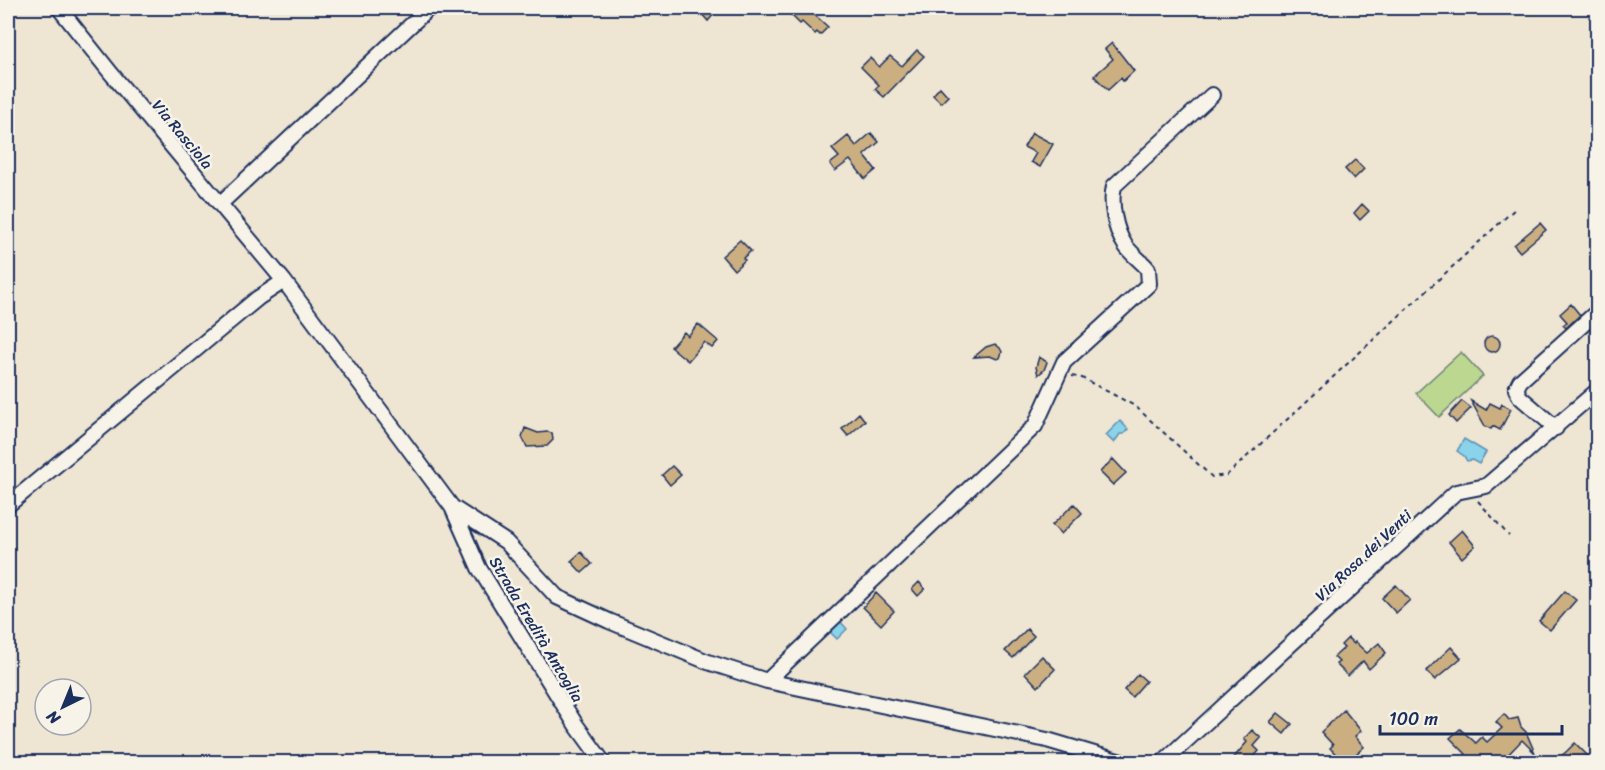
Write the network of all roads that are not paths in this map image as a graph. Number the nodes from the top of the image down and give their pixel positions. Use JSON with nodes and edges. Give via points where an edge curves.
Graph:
{"nodes":[{"id":1,"x":59,"y":8,"type":"edge"},
{"id":2,"x":429,"y":8,"type":"edge"},
{"id":3,"x":1212,"y":95,"type":"dead end"},
{"id":4,"x":220,"y":204,"type":"junction"},
{"id":5,"x":284,"y":281,"type":"junction"},
{"id":6,"x":1598,"y":311,"type":"edge"},
{"id":7,"x":1598,"y":390,"type":"edge"},
{"id":8,"x":1556,"y":428,"type":"junction"},
{"id":9,"x":8,"y":505,"type":"edge"},
{"id":10,"x":453,"y":507,"type":"junction"},
{"id":11,"x":767,"y":681,"type":"junction"},
{"id":12,"x":603,"y":762,"type":"edge"},
{"id":13,"x":1121,"y":762,"type":"edge"},
{"id":14,"x":1163,"y":762,"type":"edge"}],
"edges":[{"from":1,"to":4,"type":"street","name":"Via Rasciola"},
{"from":2,"to":4,"type":"street"},
{"from":3,"to":11,"type":"street","via":[[1114,186],[1111,196],[1117,225],[1124,244],[1148,269],[1149,284],[1064,362],[1035,426]]},
{"from":4,"to":5,"type":"street","name":"Via Rasciola"},
{"from":5,"to":9,"type":"street","via":[[258,298]]},
{"from":5,"to":10,"type":"street","name":"Via Rasciola"},
{"from":6,"to":8,"type":"street","via":[[1520,381],[1516,389]]},
{"from":7,"to":8,"type":"street","name":"Via Rosa dei Venti"},
{"from":8,"to":14,"type":"street","name":"Via Rosa dei Venti","via":[[1486,486],[1456,492]]},
{"from":10,"to":11,"type":"street","via":[[506,542],[558,597],[708,662]]},
{"from":10,"to":12,"type":"street","name":"Strada Eredità Antoglia","via":[[479,568]]},
{"from":11,"to":13,"type":"street","via":[[1047,740]]}]}
